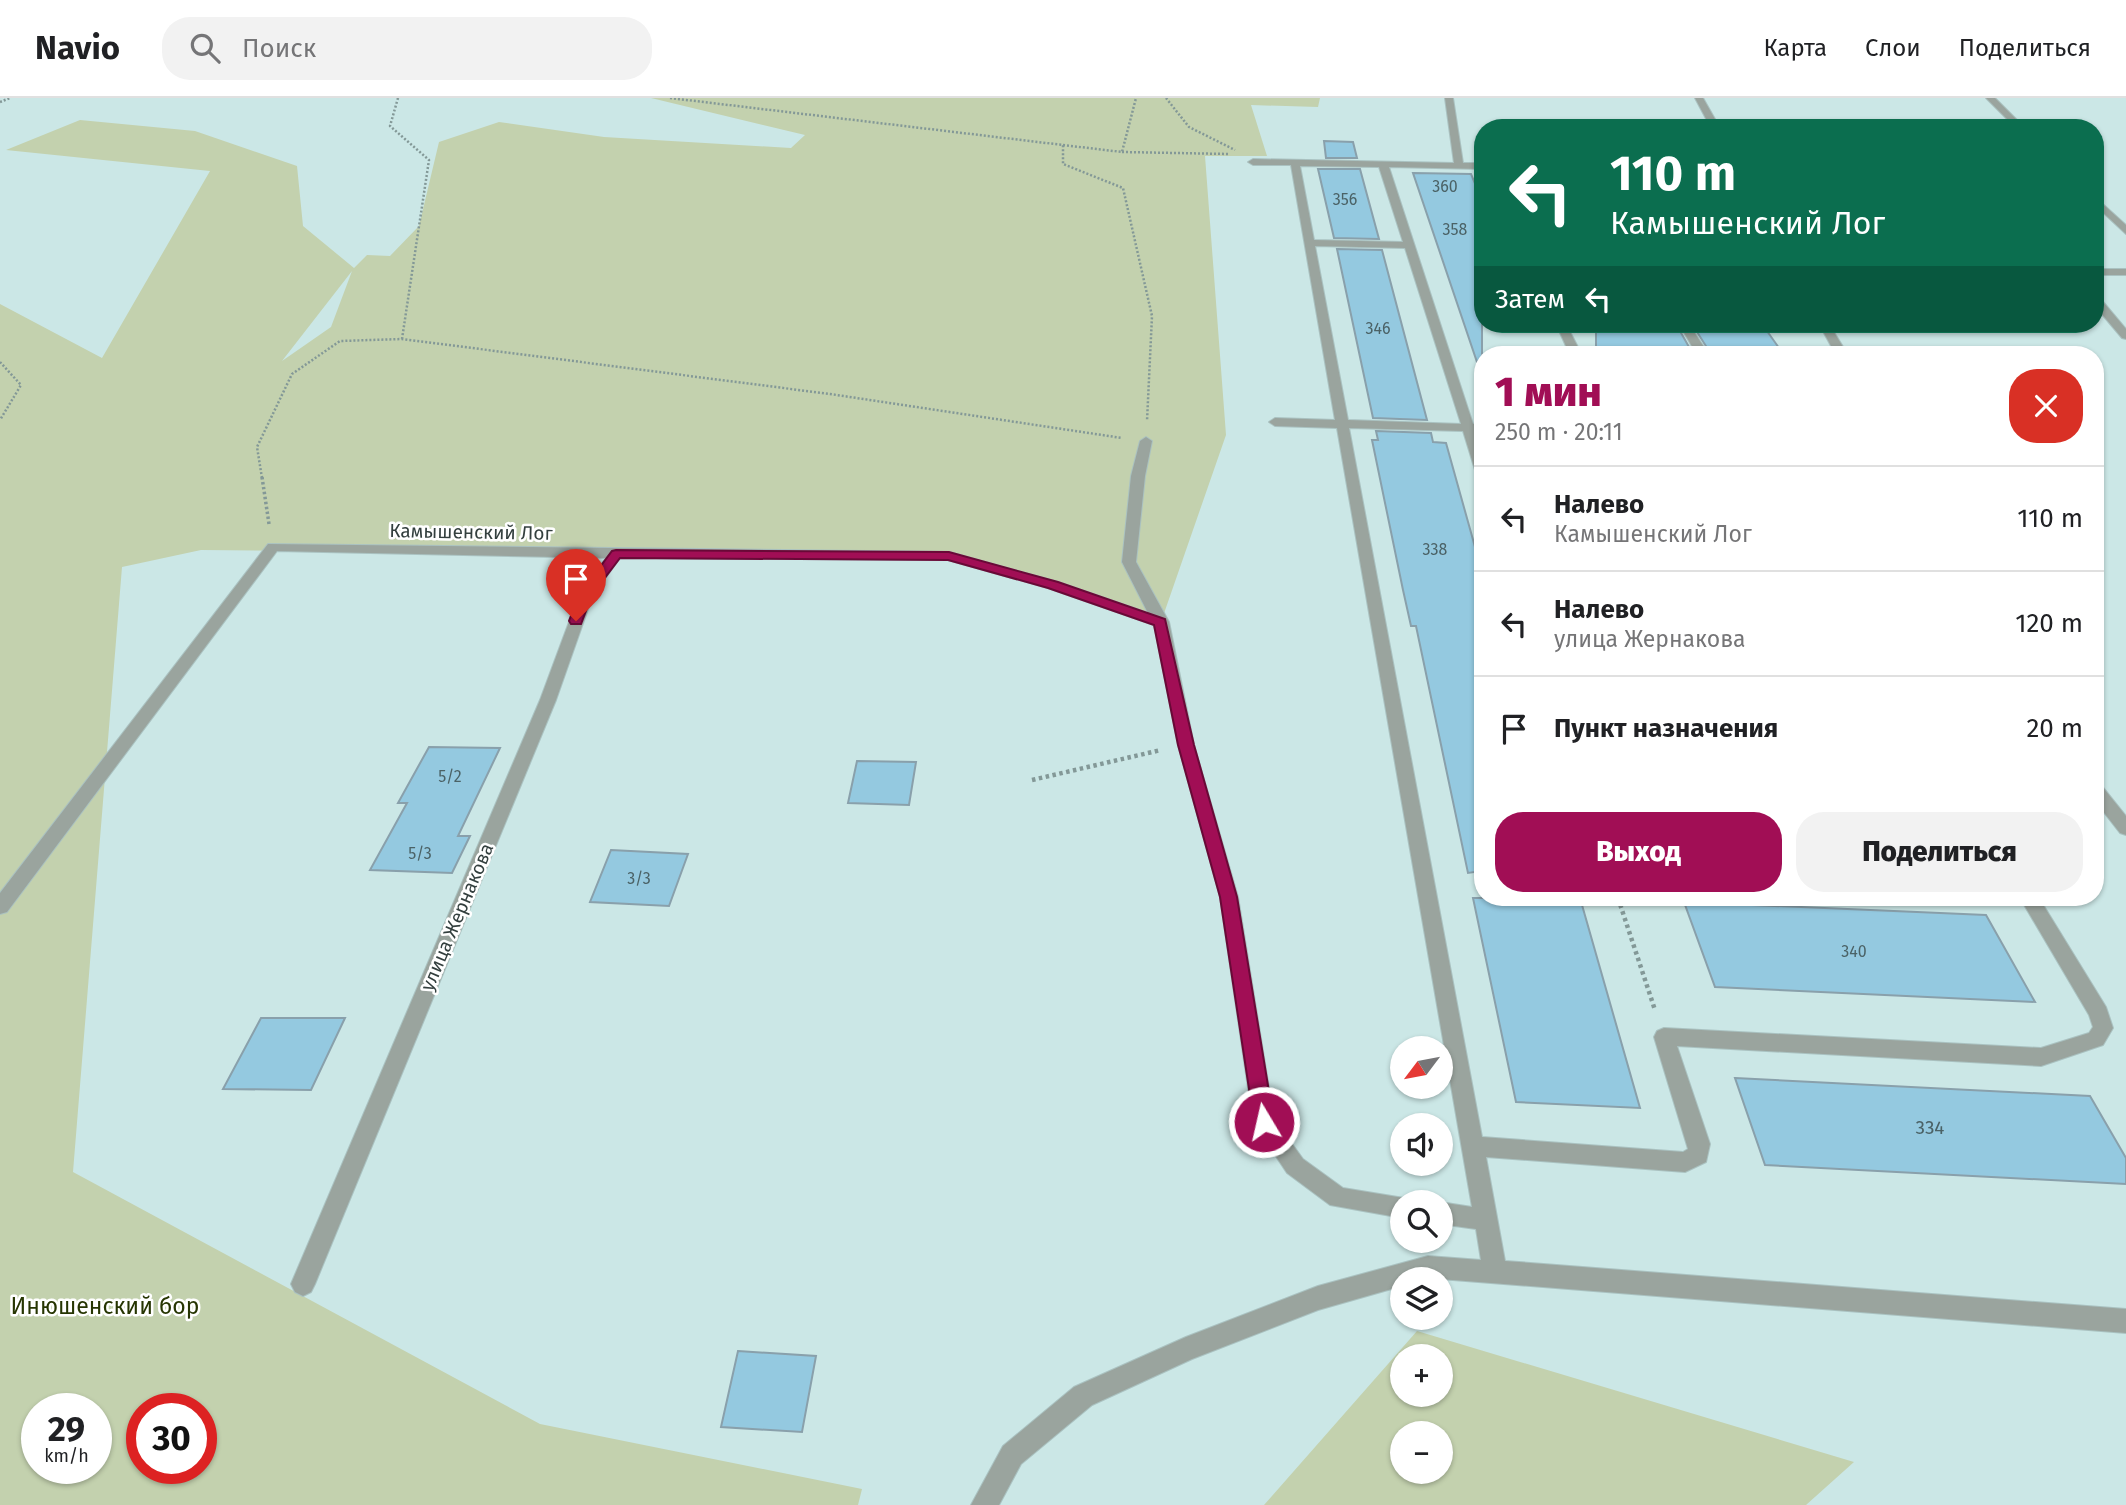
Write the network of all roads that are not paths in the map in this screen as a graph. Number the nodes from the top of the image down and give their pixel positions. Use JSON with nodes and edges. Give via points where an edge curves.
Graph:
{"nodes":[{"id":1,"x":1449,"y":98,"type":"edge"},
{"id":2,"x":1699,"y":98,"type":"edge"},
{"id":3,"x":1990,"y":98,"type":"edge"},
{"id":4,"x":1711,"y":119,"type":"edge"},
{"id":5,"x":2012,"y":119,"type":"edge"},
{"id":6,"x":1254,"y":162,"type":"dead end"},
{"id":7,"x":1295,"y":162,"type":"junction"},
{"id":8,"x":1383,"y":164,"type":"junction"},
{"id":9,"x":1459,"y":166,"type":"junction"},
{"id":10,"x":1474,"y":166,"type":"edge"},
{"id":11,"x":2104,"y":209,"type":"edge"},
{"id":12,"x":2126,"y":231,"type":"edge"},
{"id":13,"x":1310,"y":243,"type":"junction"},
{"id":14,"x":1409,"y":245,"type":"junction"},
{"id":15,"x":2104,"y":272,"type":"edge"},
{"id":16,"x":2126,"y":272,"type":"edge"},
{"id":17,"x":2104,"y":310,"type":"edge"},
{"id":18,"x":2126,"y":336,"type":"edge"},
{"id":19,"x":1275,"y":422,"type":"dead end"},
{"id":20,"x":1342,"y":424,"type":"junction"},
{"id":21,"x":1474,"y":425,"type":"edge"},
{"id":22,"x":1474,"y":428,"type":"edge"},
{"id":23,"x":1146,"y":442,"type":"road end"},
{"id":24,"x":616,"y":554,"type":"junction"},
{"id":25,"x":1161,"y":622,"type":"junction"},
{"id":26,"x":2104,"y":800,"type":"edge"},
{"id":27,"x":2126,"y":828,"type":"edge"},
{"id":28,"x":0,"y":906,"type":"edge"},
{"id":29,"x":2034,"y":906,"type":"edge"},
{"id":30,"x":1472,"y":1146,"type":"junction"},
{"id":31,"x":1390,"y":1205,"type":"edge"},
{"id":32,"x":1453,"y":1215,"type":"edge"},
{"id":33,"x":1486,"y":1220,"type":"junction"},
{"id":34,"x":1495,"y":1272,"type":"junction"},
{"id":35,"x":303,"y":1284,"type":"dead end"},
{"id":36,"x":2126,"y":1321,"type":"edge"},
{"id":37,"x":984,"y":1505,"type":"edge"}],
"edges":[{"from":1,"to":9,"type":"street"},
{"from":2,"to":4,"type":"street"},
{"from":3,"to":5,"type":"street"},
{"from":6,"to":7,"type":"street"},
{"from":7,"to":8,"type":"street"},
{"from":7,"to":13,"type":"street"},
{"from":8,"to":9,"type":"street"},
{"from":8,"to":14,"type":"street"},
{"from":9,"to":10,"type":"street"},
{"from":11,"to":12,"type":"street"},
{"from":13,"to":14,"type":"street"},
{"from":13,"to":20,"type":"street"},
{"from":14,"to":21,"type":"street"},
{"from":15,"to":16,"type":"street"},
{"from":17,"to":18,"type":"street"},
{"from":19,"to":20,"type":"street"},
{"from":20,"to":22,"type":"street"},
{"from":20,"to":30,"type":"street"},
{"from":23,"to":25,"type":"street","via":[[1129,562]]},
{"from":24,"to":25,"type":"street","name":"Камышенский Лог","via":[[949,556]]},
{"from":24,"to":28,"type":"street","name":"Камышенский Лог","via":[[273,547]]},
{"from":24,"to":35,"type":"street","name":"улица Жернакова","via":[[586,595],[548,700]]},
{"from":25,"to":31,"type":"street","via":[[1186,745],[1229,897],[1264,1122],[1294,1166],[1338,1198]]},
{"from":26,"to":27,"type":"street"},
{"from":29,"to":30,"type":"street","via":[[2099,1013],[2103,1028],[2096,1039],[2041,1057],[1664,1037],[1699,1144],[1698,1156],[1685,1162]]},
{"from":30,"to":33,"type":"street"},
{"from":32,"to":33,"type":"street"},
{"from":33,"to":34,"type":"street"},
{"from":34,"to":36,"type":"street"},
{"from":34,"to":37,"type":"street","via":[[1428,1267],[1318,1298],[1186,1349],[1083,1396],[1012,1455]]}]}
